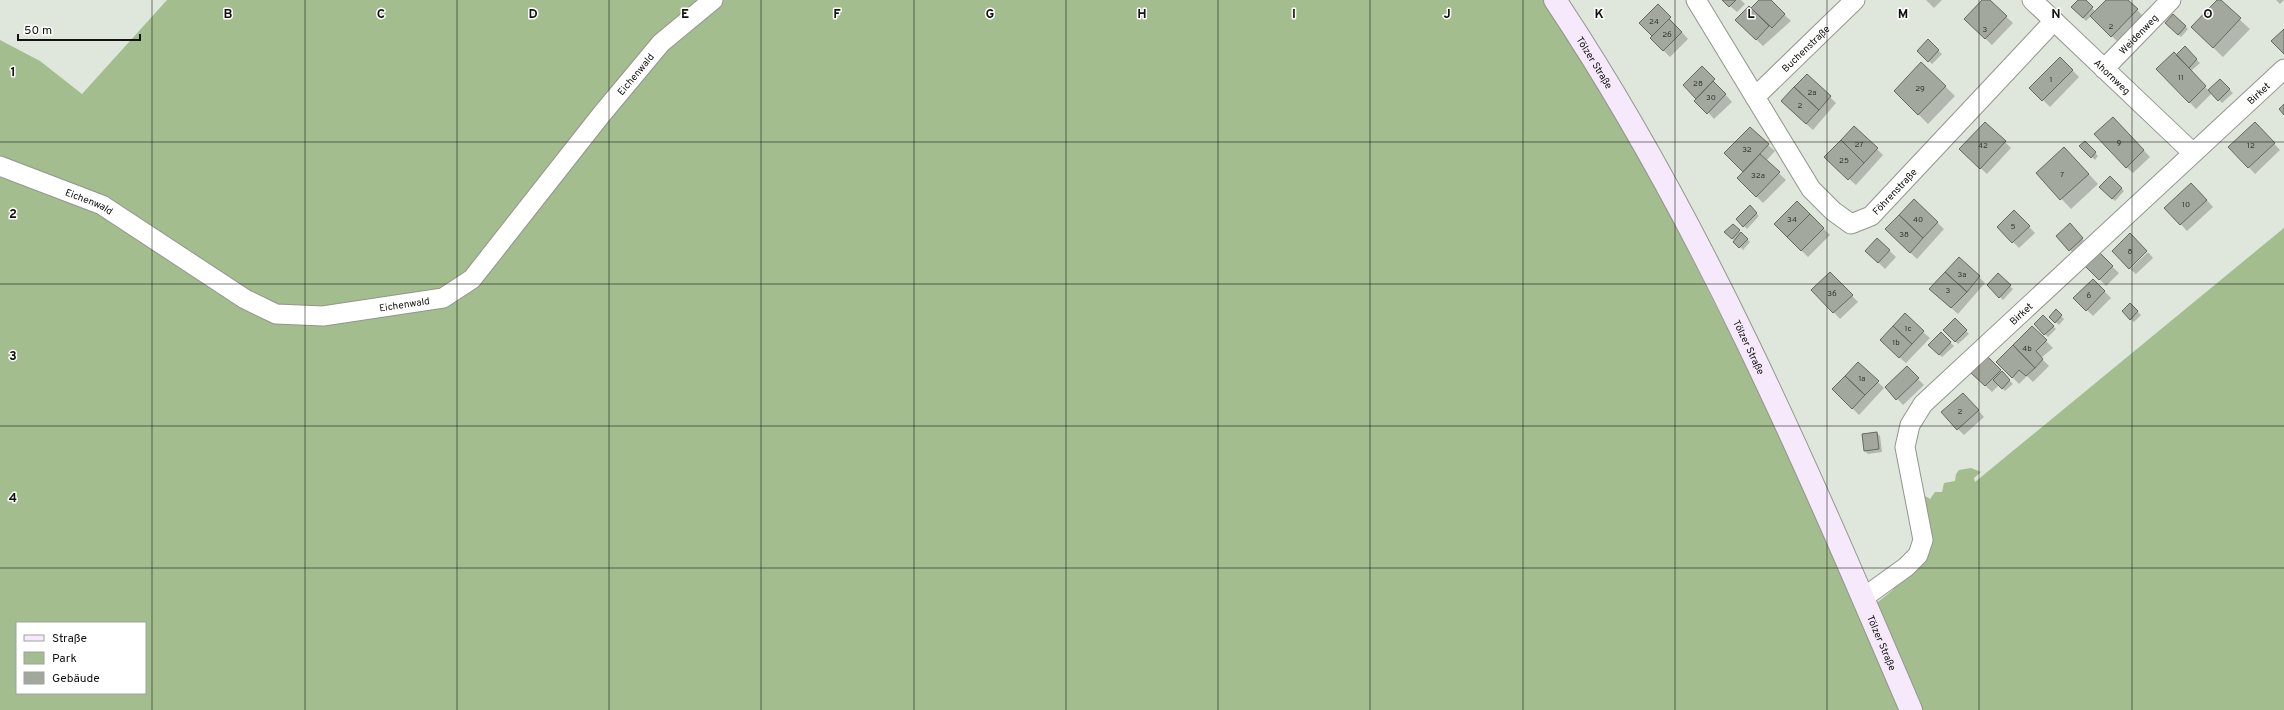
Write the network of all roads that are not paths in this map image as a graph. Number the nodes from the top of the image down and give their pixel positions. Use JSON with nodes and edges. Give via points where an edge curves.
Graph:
{"nodes":[{"id":1,"x":713,"y":0,"type":"edge"},
{"id":2,"x":1555,"y":0,"type":"edge"},
{"id":3,"x":1696,"y":0,"type":"edge"},
{"id":4,"x":1855,"y":0,"type":"edge"},
{"id":5,"x":2032,"y":0,"type":"edge"},
{"id":6,"x":2172,"y":0,"type":"edge"},
{"id":7,"x":2054,"y":21,"type":"junction"},
{"id":8,"x":2104,"y":69,"type":"junction"},
{"id":9,"x":2284,"y":69,"type":"edge"},
{"id":10,"x":1755,"y":97,"type":"junction"},
{"id":11,"x":2193,"y":153,"type":"junction"},
{"id":12,"x":0,"y":166,"type":"edge"},
{"id":13,"x":1863,"y":598,"type":"junction"},
{"id":14,"x":1911,"y":710,"type":"edge"}],
"edges":[{"from":1,"to":12,"type":"street","name":"Eichenwald","via":[[661,43],[472,279],[443,298],[323,316],[276,314],[245,299],[102,205]]},
{"from":2,"to":13,"type":"main road","name":"Tölzer Straße","via":[[1629,120],[1695,241],[1797,449]]},
{"from":3,"to":10,"type":"street","name":"Föhrenstraße"},
{"from":4,"to":10,"type":"street","name":"Buchenstraße"},
{"from":5,"to":7,"type":"street","name":"Ahornweg"},
{"from":6,"to":8,"type":"street","name":"Weidenweg"},
{"from":7,"to":8,"type":"street","name":"Ahornweg"},
{"from":7,"to":10,"type":"street","name":"Föhrenstraße","via":[[1870,216],[1851,224],[1833,211],[1811,189]]},
{"from":8,"to":11,"type":"street","name":"Ahornweg"},
{"from":9,"to":11,"type":"street","name":"Birket"},
{"from":11,"to":13,"type":"street","name":"Birket","via":[[1923,404],[1910,425],[1905,447],[1922,540],[1918,555],[1906,567]]},
{"from":13,"to":14,"type":"main road","name":"Tölzer Straße"}]}
